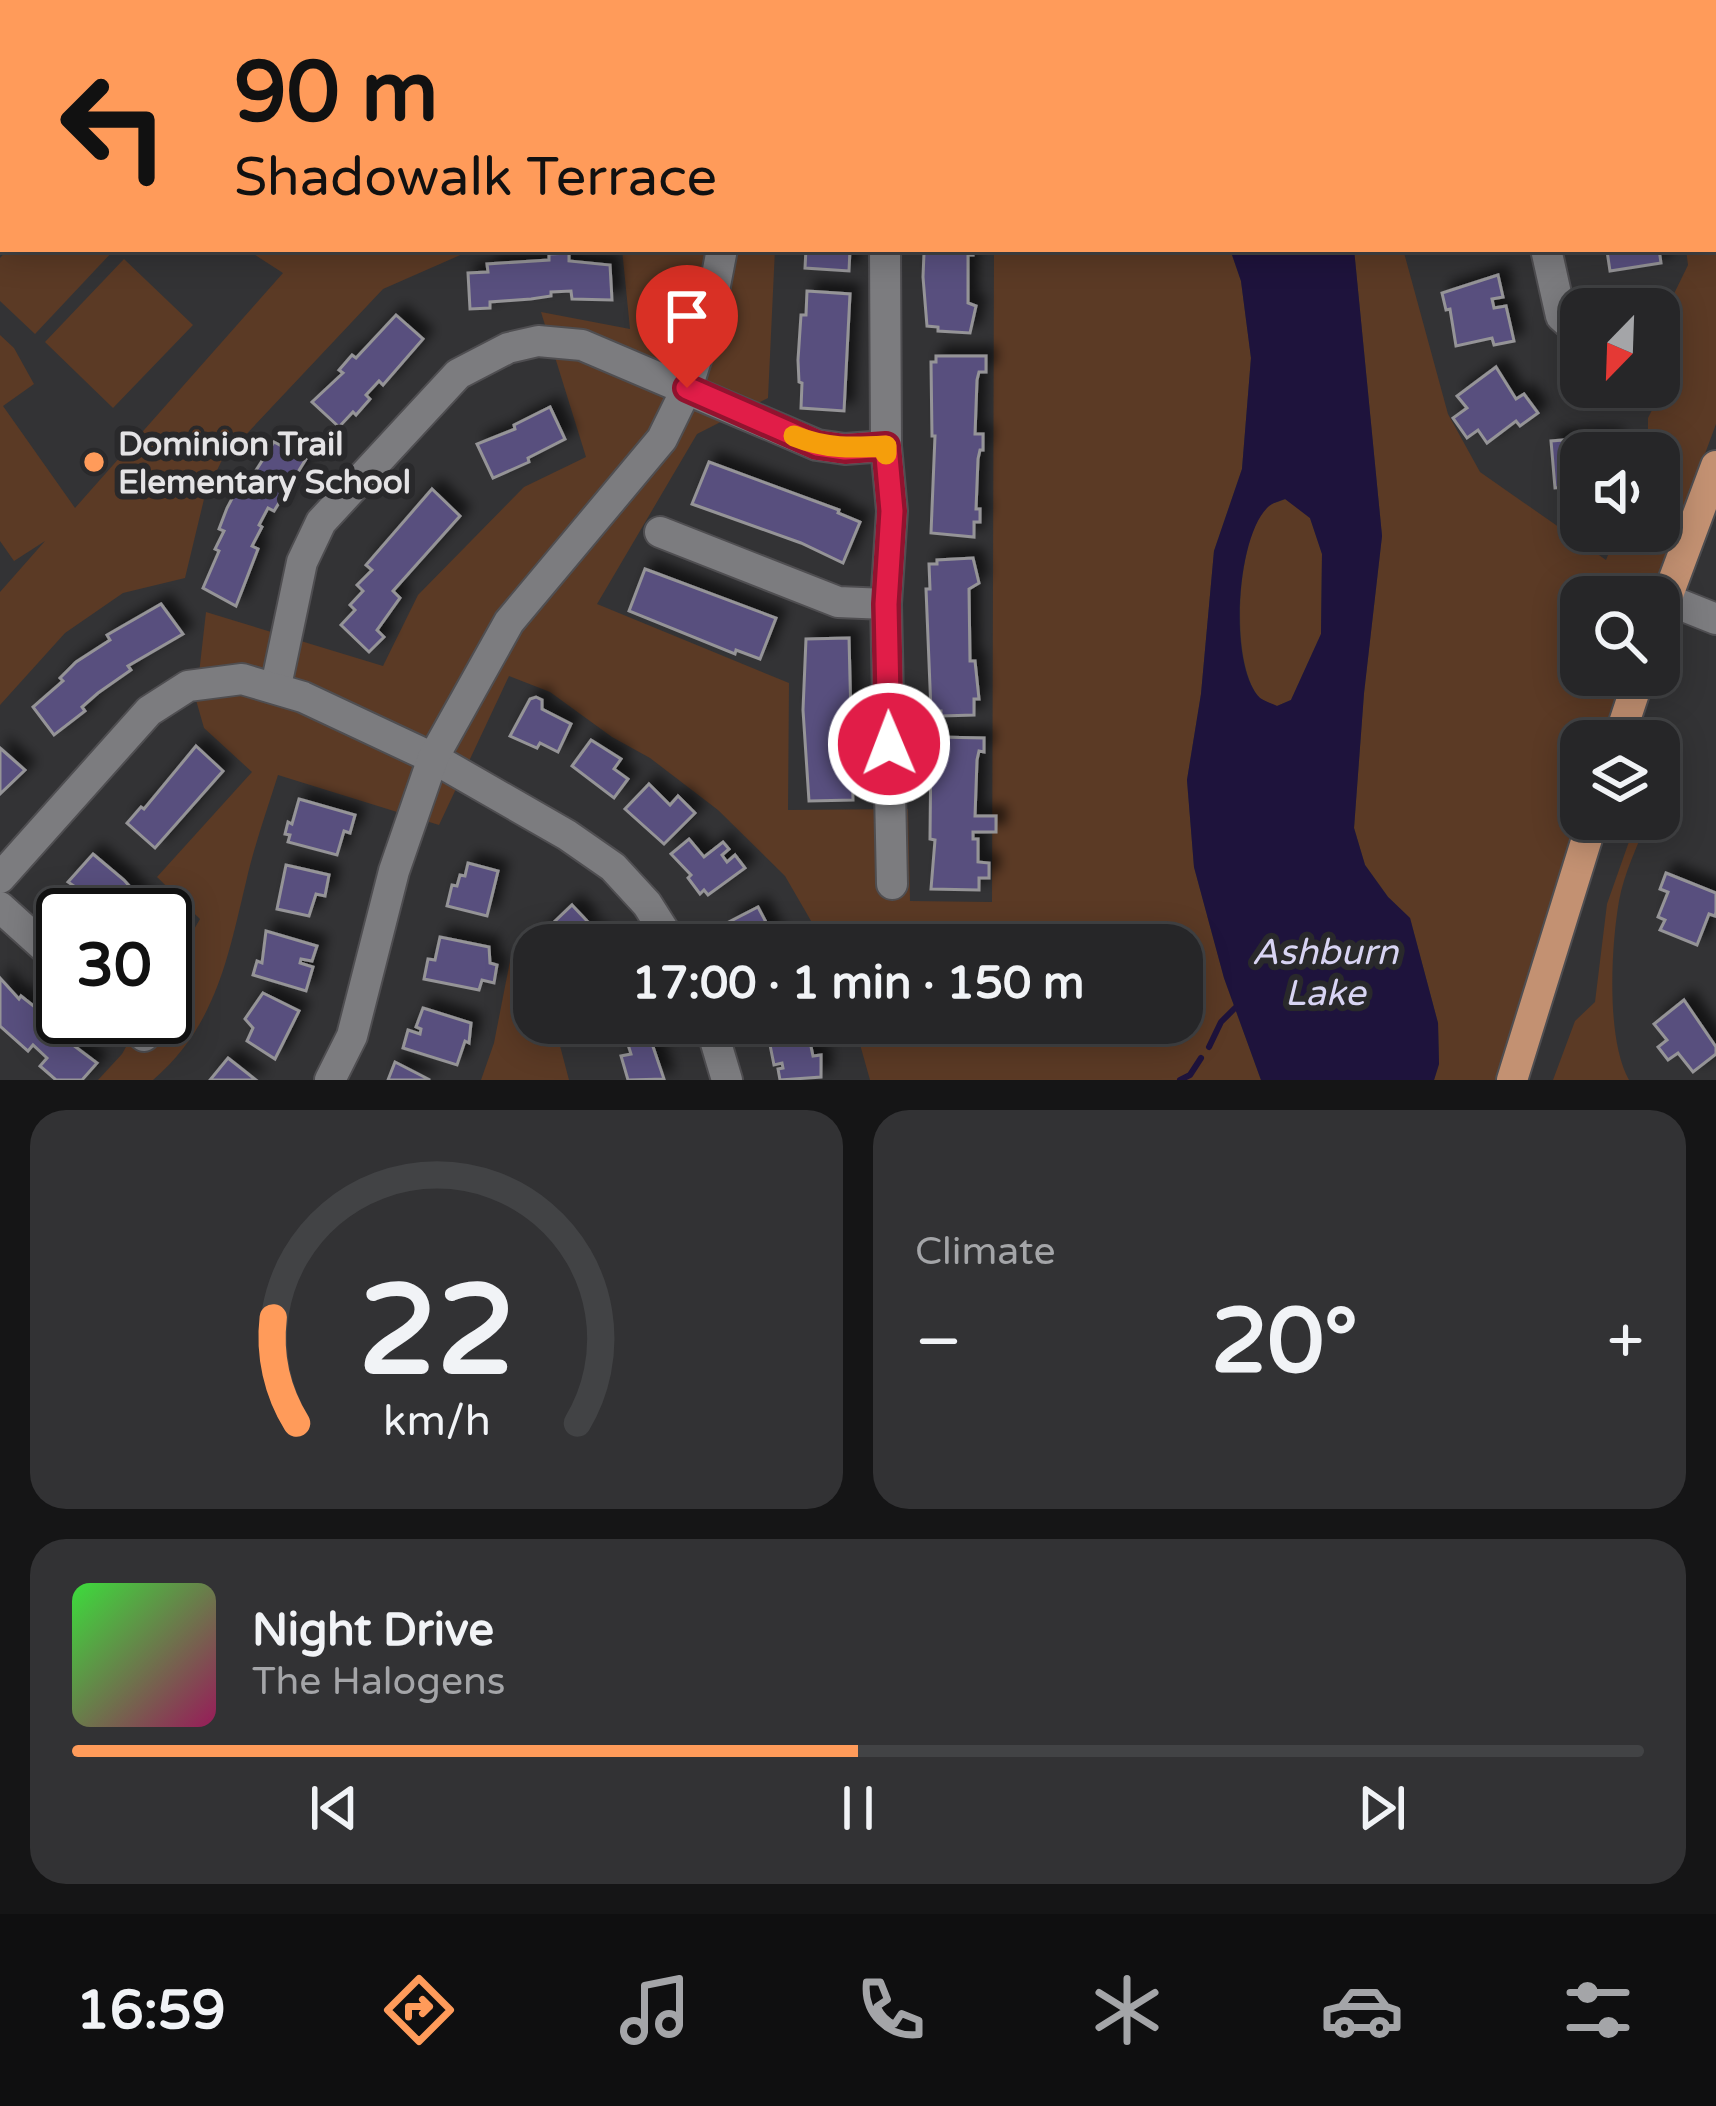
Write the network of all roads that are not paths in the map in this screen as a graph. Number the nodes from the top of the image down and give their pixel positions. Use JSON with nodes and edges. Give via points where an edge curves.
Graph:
{"nodes":[{"id":1,"x":721,"y":252,"type":"edge"},
{"id":2,"x":885,"y":252,"type":"edge"},
{"id":3,"x":1547,"y":252,"type":"edge"},
{"id":4,"x":1560,"y":312,"type":"edge"},
{"id":5,"x":687,"y":388,"type":"junction"},
{"id":6,"x":886,"y":446,"type":"junction"},
{"id":7,"x":1716,"y":466,"type":"edge"},
{"id":8,"x":660,"y":532,"type":"dead end"},
{"id":9,"x":1674,"y":576,"type":"edge"},
{"id":10,"x":886,"y":604,"type":"junction"},
{"id":11,"x":1680,"y":612,"type":"edge"},
{"id":12,"x":1716,"y":619,"type":"edge"},
{"id":13,"x":276,"y":686,"type":"junction"},
{"id":14,"x":433,"y":758,"type":"junction"},
{"id":15,"x":1586,"y":840,"type":"edge"},
{"id":16,"x":0,"y":878,"type":"edge"},
{"id":17,"x":892,"y":884,"type":"dead end"},
{"id":18,"x":0,"y":908,"type":"edge"},
{"id":19,"x":660,"y":924,"type":"edge"},
{"id":20,"x":36,"y":940,"type":"edge"},
{"id":21,"x":716,"y":1044,"type":"edge"},
{"id":22,"x":330,"y":1080,"type":"edge"},
{"id":23,"x":727,"y":1080,"type":"edge"},
{"id":24,"x":1512,"y":1080,"type":"edge"}],
"edges":[{"from":1,"to":5,"type":"street"},
{"from":2,"to":6,"type":"street"},
{"from":3,"to":4,"type":"street"},
{"from":5,"to":6,"type":"street","via":[[817,445]]},
{"from":5,"to":13,"type":"street","via":[[582,345],[538,341],[458,374],[311,539]]},
{"from":5,"to":14,"type":"street","via":[[662,440],[509,622]]},
{"from":6,"to":10,"type":"street"},
{"from":7,"to":9,"type":"main road"},
{"from":8,"to":10,"type":"street","via":[[838,602]]},
{"from":10,"to":17,"type":"street"},
{"from":11,"to":12,"type":"street"},
{"from":13,"to":14,"type":"street"},
{"from":13,"to":16,"type":"street","via":[[242,679],[188,686],[149,711]]},
{"from":14,"to":19,"type":"street","via":[[613,867]]},
{"from":14,"to":22,"type":"street","via":[[352,1036]]},
{"from":15,"to":24,"type":"main road"},
{"from":18,"to":20,"type":"street"},
{"from":21,"to":23,"type":"street"}]}
